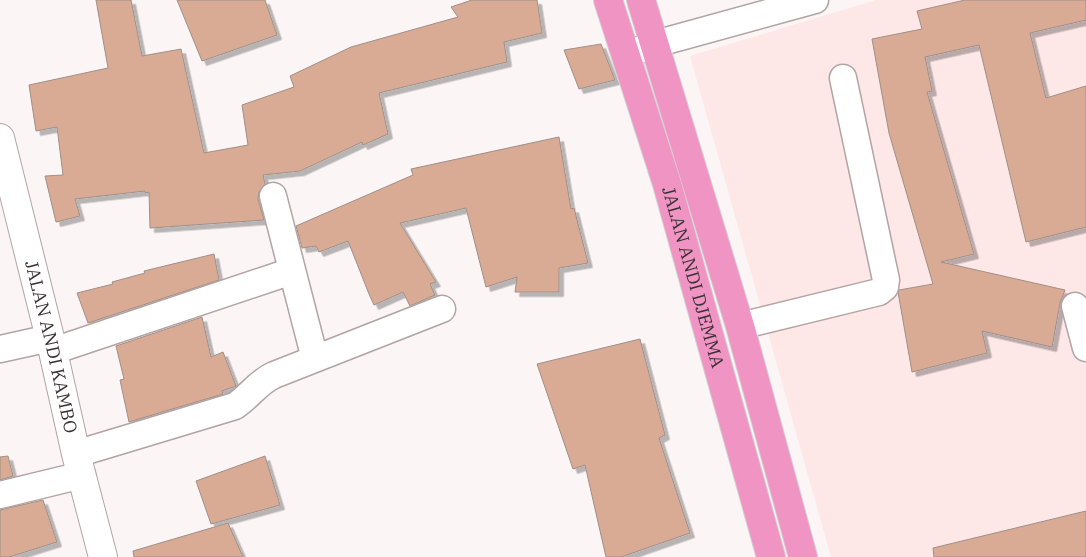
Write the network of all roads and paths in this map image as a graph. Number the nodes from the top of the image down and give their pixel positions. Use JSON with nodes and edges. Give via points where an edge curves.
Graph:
{"nodes":[{"id":1,"x":608,"y":0,"type":"edge"},
{"id":2,"x":641,"y":0,"type":"edge"},
{"id":3,"x":815,"y":0,"type":"edge"},
{"id":4,"x":654,"y":44,"type":"junction"},
{"id":5,"x":626,"y":55,"type":"junction"},
{"id":6,"x":843,"y":78,"type":"dead end"},
{"id":7,"x":0,"y":138,"type":"edge"},
{"id":8,"x":273,"y":196,"type":"dead end"},
{"id":9,"x":292,"y":271,"type":"junction"},
{"id":10,"x":1075,"y":306,"type":"dead end"},
{"id":11,"x":442,"y":309,"type":"dead end"},
{"id":12,"x":740,"y":326,"type":"junction"},
{"id":13,"x":52,"y":345,"type":"junction"},
{"id":14,"x":1086,"y":348,"type":"edge"},
{"id":15,"x":0,"y":349,"type":"edge"},
{"id":16,"x":315,"y":359,"type":"junction"},
{"id":17,"x":79,"y":465,"type":"junction"},
{"id":18,"x":0,"y":494,"type":"edge"},
{"id":19,"x":103,"y":557,"type":"edge"},
{"id":20,"x":772,"y":557,"type":"edge"},
{"id":21,"x":803,"y":557,"type":"edge"}],
"edges":[{"from":1,"to":5,"type":"highway","name":"JALAN ANDI DJEMMA"},
{"from":2,"to":4,"type":"highway","name":"JALAN ANDI DJEMMA"},
{"from":3,"to":4,"type":"street"},
{"from":4,"to":5,"type":"street"},
{"from":4,"to":12,"type":"highway","name":"JALAN ANDI DJEMMA"},
{"from":5,"to":20,"type":"highway","name":"JALAN ANDI DJEMMA","via":[[667,184]]},
{"from":6,"to":12,"type":"street","via":[[886,280],[885,288]]},
{"from":7,"to":13,"type":"street","name":"JALAN ANDI KAMBO"},
{"from":8,"to":9,"type":"street"},
{"from":9,"to":13,"type":"street"},
{"from":9,"to":16,"type":"street"},
{"from":10,"to":14,"type":"street"},
{"from":11,"to":16,"type":"street"},
{"from":12,"to":21,"type":"highway","name":"JALAN ANDI DJEMMA"},
{"from":13,"to":15,"type":"street"},
{"from":13,"to":17,"type":"street","name":"JALAN ANDI KAMBO"},
{"from":16,"to":17,"type":"street","via":[[266,378],[235,406]]},
{"from":17,"to":18,"type":"street"},
{"from":17,"to":19,"type":"street","name":"JALAN ANDI KAMBO"}]}
